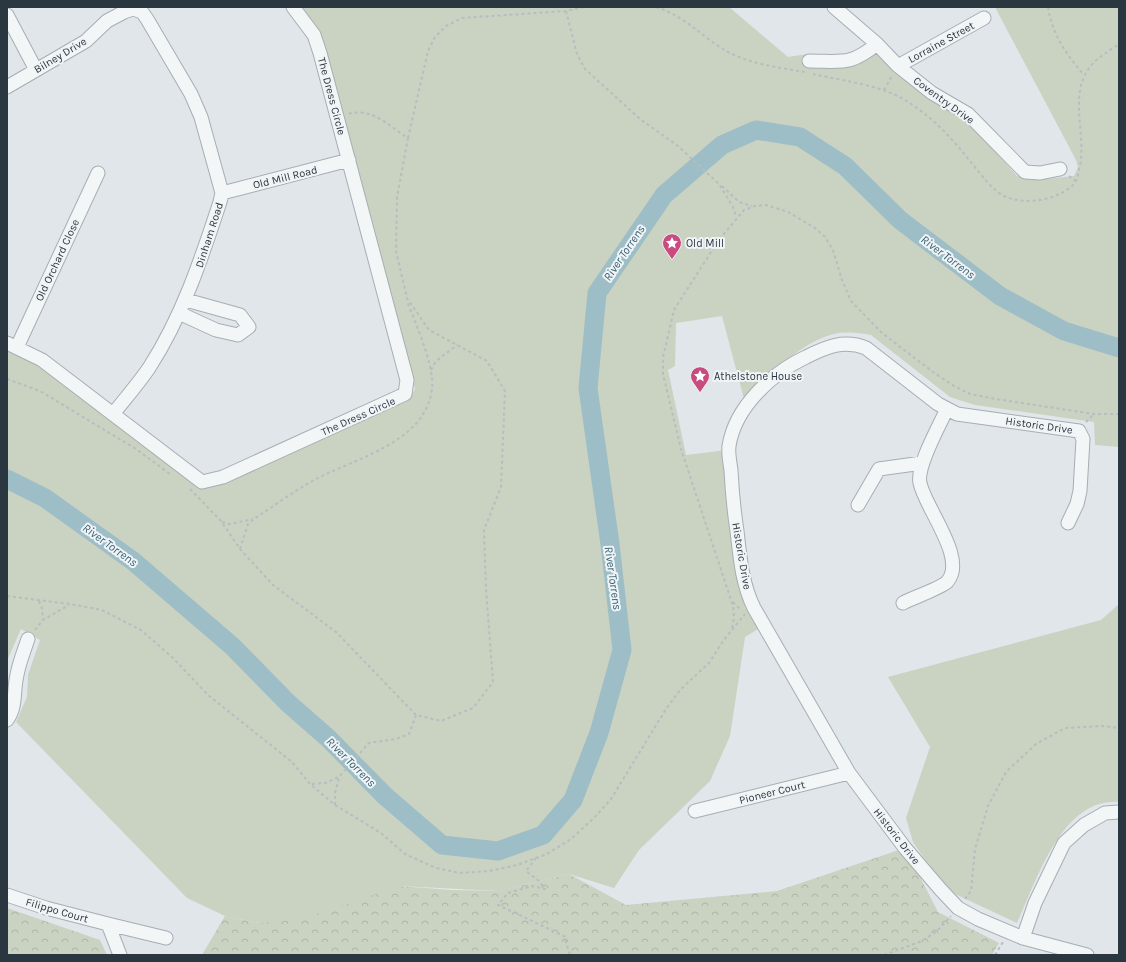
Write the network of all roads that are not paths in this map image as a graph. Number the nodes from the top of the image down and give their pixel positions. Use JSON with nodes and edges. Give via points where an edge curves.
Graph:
{"nodes":[{"id":1,"x":293,"y":7,"type":"edge"},
{"id":2,"x":834,"y":7,"type":"edge"},
{"id":3,"x":133,"y":9,"type":"joint"},
{"id":4,"x":7,"y":15,"type":"edge"},
{"id":5,"x":984,"y":18,"type":"dead end"},
{"id":6,"x":877,"y":44,"type":"junction"},
{"id":7,"x":809,"y":61,"type":"dead end"},
{"id":8,"x":898,"y":66,"type":"junction"},
{"id":9,"x":36,"y":70,"type":"junction"},
{"id":10,"x":7,"y":87,"type":"edge"},
{"id":11,"x":349,"y":160,"type":"junction"},
{"id":12,"x":1060,"y":169,"type":"dead end"},
{"id":13,"x":98,"y":173,"type":"dead end"},
{"id":14,"x":222,"y":193,"type":"junction"},
{"id":15,"x":186,"y":300,"type":"junction"},
{"id":16,"x":179,"y":313,"type":"junction"},
{"id":17,"x":12,"y":345,"type":"edge"},
{"id":18,"x":947,"y":409,"type":"junction"},
{"id":19,"x":113,"y":414,"type":"junction"},
{"id":20,"x":922,"y":463,"type":"junction"},
{"id":21,"x":858,"y":505,"type":"dead end"},
{"id":22,"x":1068,"y":523,"type":"dead end"},
{"id":23,"x":903,"y":602,"type":"dead end"},
{"id":24,"x":28,"y":639,"type":"road end"},
{"id":25,"x":7,"y":720,"type":"edge"},
{"id":26,"x":849,"y":773,"type":"junction"},
{"id":27,"x":695,"y":811,"type":"dead end"},
{"id":28,"x":1119,"y":812,"type":"edge"},
{"id":29,"x":7,"y":895,"type":"edge"},
{"id":30,"x":108,"y":924,"type":"junction"},
{"id":31,"x":166,"y":938,"type":"dead end"},
{"id":32,"x":1023,"y":938,"type":"junction"},
{"id":33,"x":120,"y":955,"type":"edge"},
{"id":34,"x":1087,"y":955,"type":"edge"}],
"edges":[{"from":1,"to":11,"type":"street","name":"The Dress Circle","via":[[314,36]]},
{"from":2,"to":6,"type":"street","name":"Coventry Drive"},
{"from":3,"to":9,"type":"street","name":"Bilney Drive","via":[[107,21],[86,41]]},
{"from":3,"to":14,"type":"street","name":"Dinham Road","via":[[142,12],[147,19],[191,94],[201,117]]},
{"from":4,"to":9,"type":"street"},
{"from":5,"to":8,"type":"street","name":"Lorraine Street"},
{"from":6,"to":7,"type":"street","via":[[855,59]]},
{"from":6,"to":8,"type":"street","name":"Coventry Drive"},
{"from":8,"to":12,"type":"street","name":"Coventry Drive","via":[[932,92],[968,114],[1025,172],[1040,173]]},
{"from":9,"to":10,"type":"street","name":"Bilney Drive"},
{"from":11,"to":14,"type":"street","name":"Old Mill Road"},
{"from":11,"to":19,"type":"street","name":"The Dress Circle","via":[[407,380],[405,394],[223,477],[202,482]]},
{"from":13,"to":17,"type":"street","name":"Old Orchard Close"},
{"from":14,"to":15,"type":"street","name":"Dinham Road"},
{"from":15,"to":16,"type":"street","name":"Dinham Road"},
{"from":15,"to":16,"type":"street","via":[[240,315],[249,327],[238,335],[216,330]]},
{"from":16,"to":19,"type":"street","name":"Dinham Road","via":[[148,368]]},
{"from":17,"to":19,"type":"street","name":"The Dress Circle","via":[[42,360]]},
{"from":18,"to":20,"type":"street"},
{"from":18,"to":22,"type":"street","name":"Historic Drive","via":[[969,416],[1078,431],[1083,439],[1080,491]]},
{"from":18,"to":26,"type":"street","name":"Historic Drive","via":[[929,398],[866,348],[845,343],[828,346],[792,364],[761,389],[738,420],[732,434],[729,448],[740,556],[750,611]]},
{"from":20,"to":21,"type":"street","via":[[879,469]]},
{"from":20,"to":23,"type":"street","via":[[919,482],[953,558],[953,572],[946,582]]},
{"from":24,"to":25,"type":"street","via":[[16,676],[16,699],[12,714]]},
{"from":26,"to":27,"type":"street","name":"Pioneer Court"},
{"from":26,"to":32,"type":"street","name":"Historic Drive","via":[[905,848],[958,908]]},
{"from":28,"to":32,"type":"street","via":[[1105,813],[1084,825],[1064,843],[1035,903]]},
{"from":29,"to":30,"type":"street","name":"Filippo Court"},
{"from":30,"to":31,"type":"street","name":"Filippo Court"},
{"from":30,"to":33,"type":"street"},
{"from":32,"to":34,"type":"street","name":"Historic Drive"}]}
